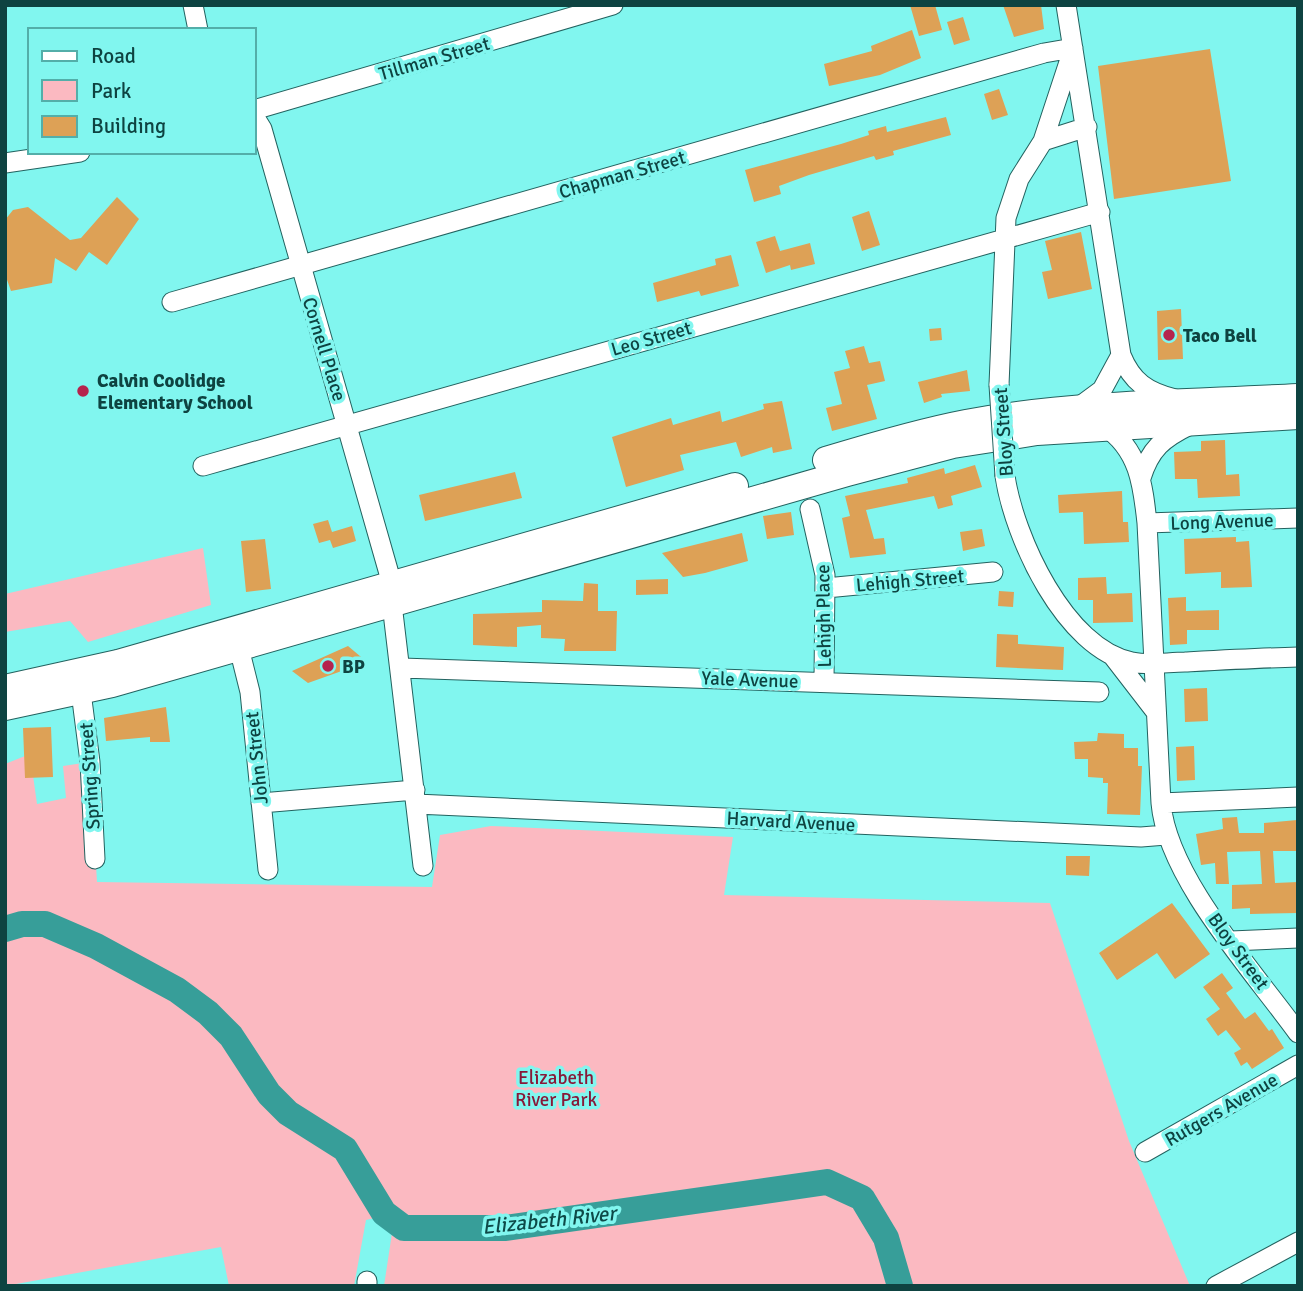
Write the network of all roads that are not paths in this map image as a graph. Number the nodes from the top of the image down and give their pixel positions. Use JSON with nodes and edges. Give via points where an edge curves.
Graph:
{"nodes":[{"id":1,"x":193,"y":5,"type":"edge"},
{"id":2,"x":613,"y":5,"type":"edge"},
{"id":3,"x":1066,"y":5,"type":"edge"},
{"id":4,"x":198,"y":28,"type":"edge"},
{"id":5,"x":1073,"y":48,"type":"junction"},
{"id":6,"x":256,"y":109,"type":"edge"},
{"id":7,"x":256,"y":120,"type":"edge"},
{"id":8,"x":1087,"y":127,"type":"junction"},
{"id":9,"x":1043,"y":141,"type":"junction"},
{"id":10,"x":66,"y":154,"type":"edge"},
{"id":11,"x":5,"y":163,"type":"edge"},
{"id":12,"x":1100,"y":212,"type":"junction"},
{"id":13,"x":1003,"y":237,"type":"junction"},
{"id":14,"x":300,"y":265,"type":"junction"},
{"id":15,"x":172,"y":302,"type":"dead end"},
{"id":16,"x":1121,"y":355,"type":"junction"},
{"id":17,"x":1298,"y":397,"type":"edge"},
{"id":18,"x":1075,"y":409,"type":"junction"},
{"id":19,"x":1197,"y":412,"type":"junction"},
{"id":20,"x":1298,"y":416,"type":"edge"},
{"id":21,"x":348,"y":425,"type":"junction"},
{"id":22,"x":1104,"y":426,"type":"junction"},
{"id":23,"x":203,"y":467,"type":"dead end"},
{"id":24,"x":1141,"y":478,"type":"junction"},
{"id":25,"x":810,"y":509,"type":"dead end"},
{"id":26,"x":1298,"y":519,"type":"edge"},
{"id":27,"x":1147,"y":523,"type":"junction"},
{"id":28,"x":993,"y":572,"type":"dead end"},
{"id":29,"x":826,"y":587,"type":"junction"},
{"id":30,"x":392,"y":594,"type":"junction"},
{"id":31,"x":239,"y":648,"type":"junction"},
{"id":32,"x":1112,"y":654,"type":"junction"},
{"id":33,"x":1298,"y":657,"type":"edge"},
{"id":34,"x":1154,"y":663,"type":"junction"},
{"id":35,"x":402,"y":668,"type":"junction"},
{"id":36,"x":824,"y":682,"type":"junction"},
{"id":37,"x":5,"y":688,"type":"edge"},
{"id":38,"x":81,"y":692,"type":"junction"},
{"id":39,"x":1099,"y":692,"type":"dead end"},
{"id":40,"x":5,"y":707,"type":"edge"},
{"id":41,"x":1156,"y":712,"type":"junction"},
{"id":42,"x":415,"y":797,"type":"junction"},
{"id":43,"x":1298,"y":797,"type":"edge"},
{"id":44,"x":261,"y":803,"type":"junction"},
{"id":45,"x":1161,"y":803,"type":"junction"},
{"id":46,"x":1166,"y":835,"type":"junction"},
{"id":47,"x":95,"y":859,"type":"dead end"},
{"id":48,"x":423,"y":866,"type":"dead end"},
{"id":49,"x":268,"y":870,"type":"dead end"},
{"id":50,"x":1298,"y":938,"type":"edge"},
{"id":51,"x":1231,"y":941,"type":"junction"},
{"id":52,"x":1298,"y":1033,"type":"edge"},
{"id":53,"x":1298,"y":1065,"type":"edge"},
{"id":54,"x":1145,"y":1152,"type":"dead end"},
{"id":55,"x":1298,"y":1242,"type":"edge"},
{"id":56,"x":1216,"y":1286,"type":"edge"}],
"edges":[{"from":1,"to":4,"type":"street"},
{"from":2,"to":6,"type":"street","name":"Tillman Street"},
{"from":3,"to":5,"type":"street","name":"Bloy Street"},
{"from":5,"to":8,"type":"street","name":"Bloy Street"},
{"from":5,"to":9,"type":"street","name":"Bloy Street"},
{"from":5,"to":14,"type":"street","name":"Chapman Street"},
{"from":7,"to":14,"type":"street","name":"Cornell Place"},
{"from":8,"to":9,"type":"street"},
{"from":8,"to":12,"type":"street","name":"Bloy Street"},
{"from":9,"to":13,"type":"street","name":"Bloy Street","via":[[1015,188]]},
{"from":10,"to":11,"type":"street"},
{"from":12,"to":13,"type":"street","name":"Leo Street"},
{"from":12,"to":16,"type":"street","name":"Bloy Street"},
{"from":13,"to":21,"type":"street","name":"Leo Street"},
{"from":13,"to":32,"type":"street","name":"Bloy Street","bridge":true,"via":[[999,385],[1005,476],[1016,523],[1038,572],[1083,631]]},
{"from":14,"to":15,"type":"street","name":"Chapman Street"},
{"from":14,"to":21,"type":"street","name":"Cornell Place"},
{"from":16,"to":18,"type":"street","via":[[1102,390]]},
{"from":16,"to":19,"type":"street","name":"Bloy Street","via":[[1131,377],[1145,388]]},
{"from":17,"to":19,"type":"highway"},
{"from":18,"to":19,"type":"highway"},
{"from":18,"to":30,"type":"highway","via":[[915,435]]},
{"from":19,"to":20,"type":"highway"},
{"from":19,"to":22,"type":"highway"},
{"from":19,"to":24,"type":"street","via":[[1157,445]]},
{"from":21,"to":23,"type":"street","name":"Leo Street"},
{"from":21,"to":30,"type":"street","name":"Cornell Place"},
{"from":22,"to":24,"type":"street","name":"Bloy Street","via":[[1129,448]]},
{"from":22,"to":30,"type":"highway","via":[[933,450]]},
{"from":24,"to":27,"type":"street","name":"Bloy Street"},
{"from":25,"to":29,"type":"street","name":"Lehigh Place"},
{"from":26,"to":27,"type":"street","name":"Long Avenue"},
{"from":27,"to":34,"type":"street","name":"Bloy Street"},
{"from":28,"to":29,"type":"street","name":"Lehigh Street"},
{"from":29,"to":36,"type":"street","name":"Lehigh Place"},
{"from":30,"to":31,"type":"highway"},
{"from":30,"to":35,"type":"street","name":"Cornell Place"},
{"from":30,"to":37,"type":"highway"},
{"from":31,"to":38,"type":"highway"},
{"from":31,"to":44,"type":"street","name":"John Street","via":[[248,681]]},
{"from":32,"to":34,"type":"street","name":"Bloy Street","via":[[1133,663]]},
{"from":32,"to":41,"type":"street"},
{"from":33,"to":34,"type":"street"},
{"from":34,"to":41,"type":"street","name":"Bloy Street"},
{"from":35,"to":36,"type":"street","name":"Yale Avenue"},
{"from":35,"to":42,"type":"street","name":"Cornell Place"},
{"from":36,"to":39,"type":"street","name":"Yale Avenue"},
{"from":38,"to":40,"type":"highway"},
{"from":38,"to":47,"type":"street","name":"Spring Street"},
{"from":41,"to":45,"type":"street","name":"Bloy Street"},
{"from":42,"to":44,"type":"street","name":"Harvard Avenue"},
{"from":42,"to":46,"type":"street","name":"Harvard Avenue"},
{"from":42,"to":48,"type":"street","name":"Cornell Place"},
{"from":43,"to":45,"type":"street"},
{"from":44,"to":49,"type":"street","name":"John Street"},
{"from":45,"to":46,"type":"street","name":"Bloy Street"},
{"from":46,"to":51,"type":"street","name":"Bloy Street","via":[[1186,877]]},
{"from":50,"to":51,"type":"street"},
{"from":51,"to":52,"type":"street","name":"Bloy Street"},
{"from":53,"to":54,"type":"street","name":"Rutgers Avenue"},
{"from":55,"to":56,"type":"street"}]}
